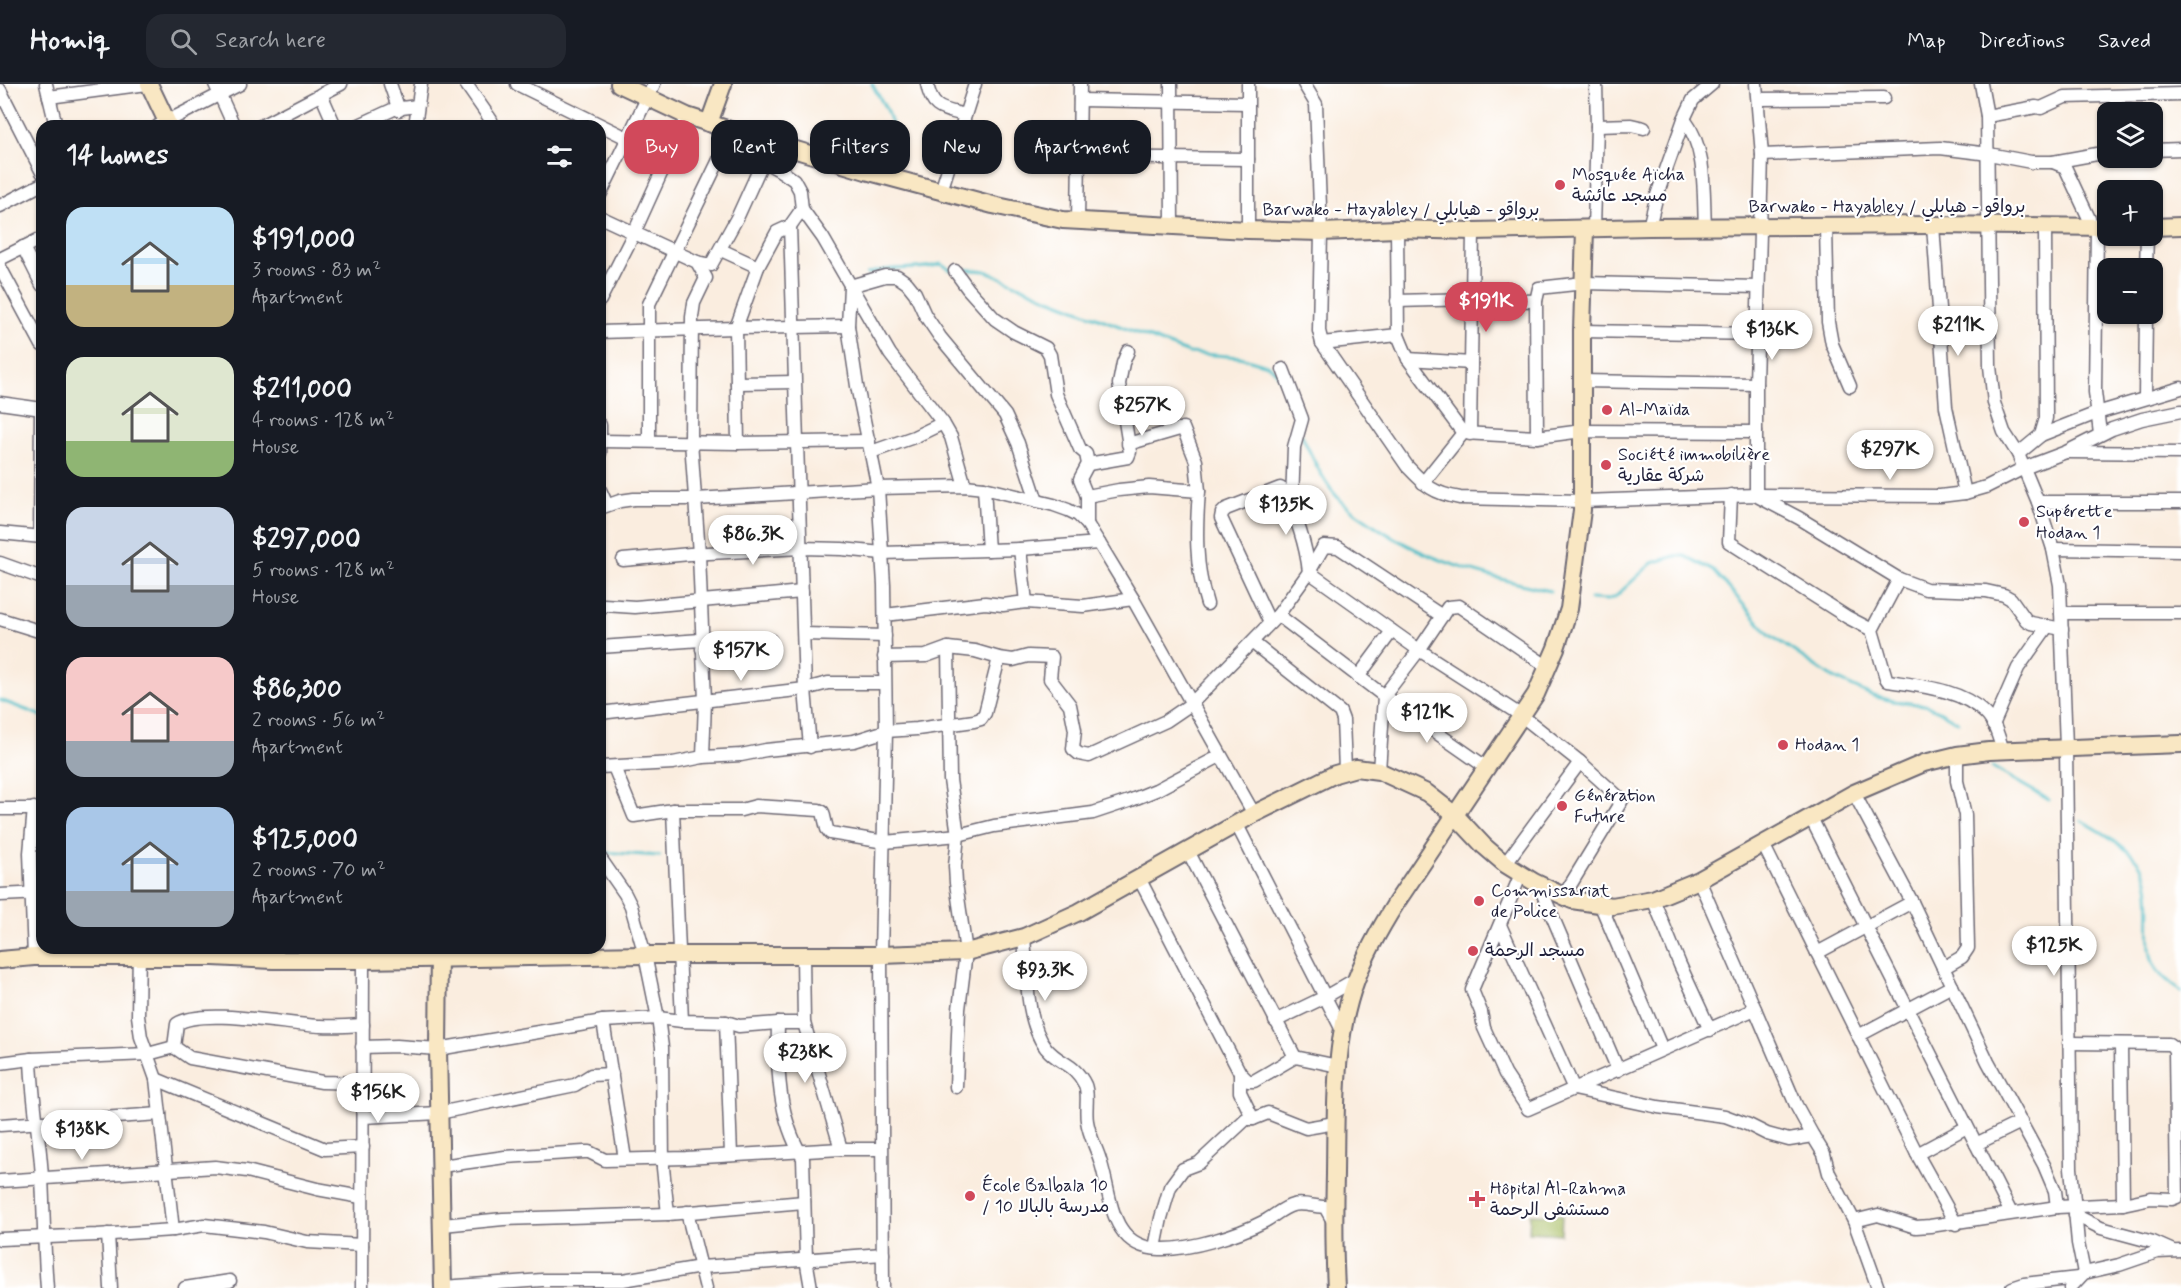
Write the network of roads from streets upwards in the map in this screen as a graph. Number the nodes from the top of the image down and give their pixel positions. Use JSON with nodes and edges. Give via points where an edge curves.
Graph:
{"nodes":[{"id":1,"x":46,"y":84,"type":"edge"},
{"id":2,"x":148,"y":84,"type":"edge"},
{"id":3,"x":240,"y":84,"type":"edge"},
{"id":4,"x":340,"y":84,"type":"edge"},
{"id":5,"x":390,"y":84,"type":"edge"},
{"id":6,"x":421,"y":84,"type":"edge"},
{"id":7,"x":466,"y":84,"type":"edge"},
{"id":8,"x":619,"y":84,"type":"edge"},
{"id":9,"x":723,"y":84,"type":"edge"},
{"id":10,"x":927,"y":84,"type":"edge"},
{"id":11,"x":975,"y":84,"type":"edge"},
{"id":12,"x":1080,"y":84,"type":"edge"},
{"id":13,"x":1171,"y":84,"type":"edge"},
{"id":14,"x":1248,"y":84,"type":"edge"},
{"id":15,"x":1304,"y":84,"type":"edge"},
{"id":16,"x":1597,"y":84,"type":"edge"},
{"id":17,"x":1712,"y":84,"type":"edge"},
{"id":18,"x":1756,"y":84,"type":"edge"},
{"id":19,"x":1981,"y":84,"type":"edge"},
{"id":20,"x":522,"y":85,"type":"edge"},
{"id":21,"x":77,"y":88,"type":"edge"},
{"id":22,"x":217,"y":89,"type":"edge"},
{"id":23,"x":0,"y":90,"type":"edge"},
{"id":24,"x":650,"y":91,"type":"edge"},
{"id":25,"x":321,"y":94,"type":"junction"},
{"id":26,"x":2181,"y":94,"type":"edge"},
{"id":27,"x":49,"y":97,"type":"junction"},
{"id":28,"x":1884,"y":98,"type":"dead end"},
{"id":29,"x":1758,"y":99,"type":"junction"},
{"id":30,"x":1080,"y":100,"type":"junction"},
{"id":31,"x":1171,"y":101,"type":"junction"},
{"id":32,"x":1247,"y":103,"type":"junction"},
{"id":33,"x":417,"y":106,"type":"junction"},
{"id":34,"x":399,"y":110,"type":"junction"},
{"id":35,"x":687,"y":116,"type":"junction"},
{"id":36,"x":965,"y":116,"type":"junction"},
{"id":37,"x":1988,"y":116,"type":"junction"},
{"id":38,"x":1684,"y":119,"type":"junction"},
{"id":39,"x":55,"y":120,"type":"edge"},
{"id":40,"x":163,"y":120,"type":"edge"},
{"id":41,"x":172,"y":120,"type":"edge"},
{"id":42,"x":231,"y":120,"type":"edge"},
{"id":43,"x":282,"y":120,"type":"edge"},
{"id":44,"x":332,"y":120,"type":"edge"},
{"id":45,"x":369,"y":120,"type":"edge"},
{"id":46,"x":416,"y":120,"type":"edge"},
{"id":47,"x":491,"y":120,"type":"edge"},
{"id":48,"x":591,"y":120,"type":"edge"},
{"id":49,"x":636,"y":120,"type":"edge"},
{"id":50,"x":1079,"y":120,"type":"edge"},
{"id":51,"x":709,"y":123,"type":"joint"},
{"id":52,"x":1597,"y":126,"type":"junction"},
{"id":53,"x":606,"y":127,"type":"edge"},
{"id":54,"x":1644,"y":128,"type":"dead end"},
{"id":55,"x":624,"y":136,"type":"edge"},
{"id":56,"x":624,"y":143,"type":"edge"},
{"id":57,"x":2181,"y":148,"type":"edge"},
{"id":58,"x":2163,"y":149,"type":"edge"},
{"id":59,"x":798,"y":151,"type":"edge"},
{"id":60,"x":1989,"y":154,"type":"junction"},
{"id":61,"x":2097,"y":154,"type":"edge"},
{"id":62,"x":1762,"y":155,"type":"junction"},
{"id":63,"x":1151,"y":158,"type":"edge"},
{"id":64,"x":1172,"y":158,"type":"junction"},
{"id":65,"x":1248,"y":159,"type":"junction"},
{"id":66,"x":36,"y":160,"type":"edge"},
{"id":67,"x":2053,"y":162,"type":"junction"},
{"id":68,"x":712,"y":174,"type":"edge"},
{"id":69,"x":757,"y":174,"type":"edge"},
{"id":70,"x":785,"y":174,"type":"edge"},
{"id":71,"x":1078,"y":174,"type":"edge"},
{"id":72,"x":606,"y":175,"type":"edge"},
{"id":73,"x":36,"y":187,"type":"edge"},
{"id":74,"x":941,"y":191,"type":"junction"},
{"id":75,"x":0,"y":205,"type":"edge"},
{"id":76,"x":802,"y":209,"type":"junction"},
{"id":77,"x":606,"y":220,"type":"edge"},
{"id":78,"x":1078,"y":221,"type":"junction"},
{"id":79,"x":2097,"y":223,"type":"edge"},
{"id":80,"x":1172,"y":225,"type":"junction"},
{"id":81,"x":1933,"y":225,"type":"junction"},
{"id":82,"x":1988,"y":225,"type":"junction"},
{"id":83,"x":790,"y":226,"type":"junction"},
{"id":84,"x":1826,"y":226,"type":"junction"},
{"id":85,"x":2181,"y":226,"type":"edge"},
{"id":86,"x":1649,"y":227,"type":"junction"},
{"id":87,"x":1705,"y":227,"type":"junction"},
{"id":88,"x":1761,"y":227,"type":"junction"},
{"id":89,"x":2045,"y":227,"type":"junction"},
{"id":90,"x":2097,"y":227,"type":"edge"},
{"id":91,"x":2163,"y":227,"type":"edge"},
{"id":92,"x":1397,"y":229,"type":"junction"},
{"id":93,"x":1589,"y":229,"type":"junction"},
{"id":94,"x":1248,"y":230,"type":"junction"},
{"id":95,"x":1473,"y":231,"type":"junction"},
{"id":96,"x":1321,"y":232,"type":"junction"},
{"id":97,"x":634,"y":233,"type":"junction"},
{"id":98,"x":36,"y":241,"type":"edge"},
{"id":99,"x":2099,"y":246,"type":"edge"},
{"id":100,"x":23,"y":248,"type":"junction"},
{"id":101,"x":721,"y":250,"type":"junction"},
{"id":102,"x":673,"y":251,"type":"junction"},
{"id":103,"x":0,"y":259,"type":"edge"},
{"id":104,"x":697,"y":262,"type":"junction"},
{"id":105,"x":0,"y":267,"type":"edge"},
{"id":106,"x":758,"y":267,"type":"junction"},
{"id":107,"x":955,"y":271,"type":"dead end"},
{"id":108,"x":36,"y":273,"type":"edge"},
{"id":109,"x":1584,"y":283,"type":"junction"},
{"id":110,"x":850,"y":286,"type":"junction"},
{"id":111,"x":606,"y":287,"type":"edge"},
{"id":112,"x":1758,"y":287,"type":"junction"},
{"id":113,"x":1471,"y":299,"type":"junction"},
{"id":114,"x":1397,"y":301,"type":"junction"},
{"id":115,"x":1536,"y":301,"type":"junction"},
{"id":116,"x":2146,"y":324,"type":"edge"},
{"id":117,"x":848,"y":326,"type":"junction"},
{"id":118,"x":736,"y":328,"type":"junction"},
{"id":119,"x":794,"y":328,"type":"junction"},
{"id":120,"x":648,"y":330,"type":"junction"},
{"id":121,"x":692,"y":330,"type":"junction"},
{"id":122,"x":1582,"y":331,"type":"junction"},
{"id":123,"x":606,"y":332,"type":"edge"},
{"id":124,"x":36,"y":334,"type":"edge"},
{"id":125,"x":1758,"y":334,"type":"junction"},
{"id":126,"x":1398,"y":335,"type":"junction"},
{"id":127,"x":1322,"y":343,"type":"junction"},
{"id":128,"x":1128,"y":351,"type":"dead end"},
{"id":129,"x":1408,"y":359,"type":"junction"},
{"id":130,"x":1471,"y":363,"type":"junction"},
{"id":131,"x":1283,"y":369,"type":"dead end"},
{"id":132,"x":1582,"y":381,"type":"junction"},
{"id":133,"x":737,"y":382,"type":"junction"},
{"id":134,"x":794,"y":382,"type":"junction"},
{"id":135,"x":1756,"y":384,"type":"junction"},
{"id":136,"x":1850,"y":386,"type":"dead end"},
{"id":137,"x":2181,"y":388,"type":"edge"},
{"id":138,"x":2145,"y":397,"type":"junction"},
{"id":139,"x":0,"y":403,"type":"edge"},
{"id":140,"x":36,"y":408,"type":"edge"},
{"id":141,"x":2181,"y":411,"type":"edge"},
{"id":142,"x":2097,"y":413,"type":"junction"},
{"id":143,"x":944,"y":423,"type":"junction"},
{"id":144,"x":1582,"y":431,"type":"junction"},
{"id":145,"x":1756,"y":432,"type":"junction"},
{"id":146,"x":1466,"y":434,"type":"junction"},
{"id":147,"x":2100,"y":434,"type":"junction"},
{"id":148,"x":2041,"y":435,"type":"junction"},
{"id":149,"x":1537,"y":437,"type":"junction"},
{"id":150,"x":649,"y":440,"type":"junction"},
{"id":151,"x":691,"y":441,"type":"junction"},
{"id":152,"x":738,"y":442,"type":"junction"},
{"id":153,"x":796,"y":443,"type":"junction"},
{"id":154,"x":1128,"y":444,"type":"junction"},
{"id":155,"x":606,"y":446,"type":"edge"},
{"id":156,"x":870,"y":447,"type":"junction"},
{"id":157,"x":2066,"y":452,"type":"junction"},
{"id":158,"x":2181,"y":453,"type":"edge"},
{"id":159,"x":2018,"y":454,"type":"junction"},
{"id":160,"x":1088,"y":464,"type":"junction"},
{"id":161,"x":2024,"y":468,"type":"junction"},
{"id":162,"x":1423,"y":483,"type":"junction"},
{"id":163,"x":965,"y":486,"type":"junction"},
{"id":164,"x":878,"y":488,"type":"junction"},
{"id":165,"x":984,"y":488,"type":"junction"},
{"id":166,"x":1199,"y":491,"type":"junction"},
{"id":167,"x":797,"y":493,"type":"junction"},
{"id":168,"x":1965,"y":493,"type":"junction"},
{"id":169,"x":1731,"y":495,"type":"junction"},
{"id":170,"x":1756,"y":495,"type":"junction"},
{"id":171,"x":1087,"y":496,"type":"junction"},
{"id":172,"x":696,"y":499,"type":"junction"},
{"id":173,"x":1038,"y":501,"type":"junction"},
{"id":174,"x":1583,"y":501,"type":"junction"},
{"id":175,"x":2038,"y":502,"type":"junction"},
{"id":176,"x":2181,"y":502,"type":"edge"},
{"id":177,"x":606,"y":506,"type":"edge"},
{"id":178,"x":1292,"y":509,"type":"junction"},
{"id":179,"x":1087,"y":524,"type":"junction"},
{"id":180,"x":0,"y":533,"type":"edge"},
{"id":181,"x":36,"y":537,"type":"edge"},
{"id":182,"x":1099,"y":543,"type":"junction"},
{"id":183,"x":801,"y":548,"type":"junction"},
{"id":184,"x":1020,"y":549,"type":"junction"},
{"id":185,"x":2053,"y":549,"type":"junction"},
{"id":186,"x":988,"y":550,"type":"junction"},
{"id":187,"x":2181,"y":551,"type":"edge"},
{"id":188,"x":882,"y":553,"type":"junction"},
{"id":189,"x":699,"y":554,"type":"junction"},
{"id":190,"x":623,"y":560,"type":"dead end"},
{"id":191,"x":0,"y":563,"type":"edge"},
{"id":192,"x":1309,"y":572,"type":"junction"},
{"id":193,"x":36,"y":576,"type":"edge"},
{"id":194,"x":1899,"y":579,"type":"junction"},
{"id":195,"x":802,"y":592,"type":"junction"},
{"id":196,"x":1133,"y":599,"type":"junction"},
{"id":197,"x":700,"y":601,"type":"junction"},
{"id":198,"x":1026,"y":602,"type":"junction"},
{"id":199,"x":1207,"y":604,"type":"dead end"},
{"id":200,"x":606,"y":605,"type":"edge"},
{"id":201,"x":2061,"y":613,"type":"junction"},
{"id":202,"x":2181,"y":613,"type":"edge"},
{"id":203,"x":885,"y":615,"type":"junction"},
{"id":204,"x":1442,"y":616,"type":"junction"},
{"id":205,"x":0,"y":619,"type":"edge"},
{"id":206,"x":1274,"y":619,"type":"junction"},
{"id":207,"x":2047,"y":627,"type":"junction"},
{"id":208,"x":2062,"y":628,"type":"junction"},
{"id":209,"x":36,"y":630,"type":"edge"},
{"id":210,"x":1872,"y":630,"type":"junction"},
{"id":211,"x":1392,"y":631,"type":"junction"},
{"id":212,"x":804,"y":634,"type":"junction"},
{"id":213,"x":885,"y":636,"type":"junction"},
{"id":214,"x":770,"y":640,"type":"dead end"},
{"id":215,"x":1253,"y":643,"type":"junction"},
{"id":216,"x":701,"y":644,"type":"junction"},
{"id":217,"x":606,"y":647,"type":"edge"},
{"id":218,"x":948,"y":648,"type":"junction"},
{"id":219,"x":1419,"y":650,"type":"junction"},
{"id":220,"x":884,"y":657,"type":"junction"},
{"id":221,"x":999,"y":658,"type":"junction"},
{"id":222,"x":1548,"y":667,"type":"junction"},
{"id":223,"x":1358,"y":676,"type":"junction"},
{"id":224,"x":884,"y":683,"type":"junction"},
{"id":225,"x":805,"y":689,"type":"junction"},
{"id":226,"x":1384,"y":696,"type":"junction"},
{"id":227,"x":705,"y":701,"type":"junction"},
{"id":228,"x":1191,"y":704,"type":"junction"},
{"id":229,"x":606,"y":712,"type":"edge"},
{"id":230,"x":1522,"y":716,"type":"junction"},
{"id":231,"x":1993,"y":725,"type":"junction"},
{"id":232,"x":948,"y":726,"type":"junction"},
{"id":233,"x":886,"y":730,"type":"junction"},
{"id":234,"x":2181,"y":744,"type":"edge"},
{"id":235,"x":810,"y":747,"type":"junction"},
{"id":236,"x":2066,"y":747,"type":"junction"},
{"id":237,"x":2003,"y":751,"type":"junction"},
{"id":238,"x":1957,"y":755,"type":"junction"},
{"id":239,"x":1221,"y":756,"type":"junction"},
{"id":240,"x":703,"y":757,"type":"junction"},
{"id":241,"x":1580,"y":762,"type":"junction"},
{"id":242,"x":606,"y":767,"type":"edge"},
{"id":243,"x":614,"y":767,"type":"junction"},
{"id":244,"x":1487,"y":768,"type":"junction"},
{"id":245,"x":1345,"y":770,"type":"junction"},
{"id":246,"x":1379,"y":771,"type":"junction"},
{"id":247,"x":1854,"y":793,"type":"junction"},
{"id":248,"x":0,"y":809,"type":"edge"},
{"id":249,"x":36,"y":809,"type":"edge"},
{"id":250,"x":674,"y":810,"type":"junction"},
{"id":251,"x":1254,"y":814,"type":"junction"},
{"id":252,"x":1455,"y":815,"type":"junction"},
{"id":253,"x":1810,"y":816,"type":"junction"},
{"id":254,"x":36,"y":820,"type":"edge"},
{"id":255,"x":1238,"y":825,"type":"junction"},
{"id":256,"x":958,"y":835,"type":"junction"},
{"id":257,"x":885,"y":842,"type":"junction"},
{"id":258,"x":1763,"y":844,"type":"junction"},
{"id":259,"x":1188,"y":851,"type":"junction"},
{"id":260,"x":1505,"y":864,"type":"junction"},
{"id":261,"x":606,"y":867,"type":"edge"},
{"id":262,"x":1139,"y":878,"type":"junction"},
{"id":263,"x":1528,"y":878,"type":"junction"},
{"id":264,"x":1698,"y":880,"type":"junction"},
{"id":265,"x":36,"y":888,"type":"edge"},
{"id":266,"x":36,"y":894,"type":"edge"},
{"id":267,"x":0,"y":895,"type":"edge"},
{"id":268,"x":1563,"y":897,"type":"junction"},
{"id":269,"x":1653,"y":899,"type":"junction"},
{"id":270,"x":1912,"y":902,"type":"junction"},
{"id":271,"x":1601,"y":906,"type":"junction"},
{"id":272,"x":36,"y":915,"type":"edge"},
{"id":273,"x":1500,"y":925,"type":"junction"},
{"id":274,"x":1867,"y":927,"type":"junction"},
{"id":275,"x":1024,"y":937,"type":"junction"},
{"id":276,"x":966,"y":952,"type":"junction"},
{"id":277,"x":1817,"y":953,"type":"junction"},
{"id":278,"x":96,"y":954,"type":"edge"},
{"id":279,"x":138,"y":954,"type":"edge"},
{"id":280,"x":273,"y":954,"type":"edge"},
{"id":281,"x":428,"y":954,"type":"edge"},
{"id":282,"x":439,"y":954,"type":"edge"},
{"id":283,"x":542,"y":954,"type":"edge"},
{"id":284,"x":645,"y":955,"type":"junction"},
{"id":285,"x":679,"y":955,"type":"junction"},
{"id":286,"x":802,"y":955,"type":"junction"},
{"id":287,"x":881,"y":955,"type":"junction"},
{"id":288,"x":34,"y":957,"type":"junction"},
{"id":289,"x":0,"y":960,"type":"edge"},
{"id":290,"x":363,"y":960,"type":"junction"},
{"id":291,"x":1943,"y":968,"type":"junction"},
{"id":292,"x":1356,"y":979,"type":"junction"},
{"id":293,"x":1952,"y":986,"type":"junction"},
{"id":294,"x":1325,"y":997,"type":"junction"},
{"id":295,"x":1755,"y":1009,"type":"junction"},
{"id":296,"x":1909,"y":1010,"type":"junction"},
{"id":297,"x":658,"y":1018,"type":"junction"},
{"id":298,"x":603,"y":1022,"type":"junction"},
{"id":299,"x":682,"y":1022,"type":"junction"},
{"id":300,"x":726,"y":1022,"type":"junction"},
{"id":301,"x":1275,"y":1022,"type":"junction"},
{"id":302,"x":778,"y":1023,"type":"junction"},
{"id":303,"x":804,"y":1023,"type":"junction"},
{"id":304,"x":363,"y":1025,"type":"junction"},
{"id":305,"x":1710,"y":1030,"type":"junction"},
{"id":306,"x":1343,"y":1032,"type":"junction"},
{"id":307,"x":1858,"y":1036,"type":"junction"},
{"id":308,"x":2069,"y":1043,"type":"junction"},
{"id":309,"x":2121,"y":1045,"type":"junction"},
{"id":310,"x":174,"y":1047,"type":"junction"},
{"id":311,"x":362,"y":1047,"type":"junction"},
{"id":312,"x":438,"y":1049,"type":"junction"},
{"id":313,"x":1662,"y":1049,"type":"junction"},
{"id":314,"x":148,"y":1054,"type":"junction"},
{"id":315,"x":1294,"y":1057,"type":"junction"},
{"id":316,"x":31,"y":1059,"type":"junction"},
{"id":317,"x":0,"y":1063,"type":"edge"},
{"id":318,"x":1338,"y":1066,"type":"junction"},
{"id":319,"x":1618,"y":1070,"type":"junction"},
{"id":320,"x":1240,"y":1073,"type":"junction"},
{"id":321,"x":612,"y":1074,"type":"junction"},
{"id":322,"x":156,"y":1079,"type":"junction"},
{"id":323,"x":363,"y":1083,"type":"junction"},
{"id":324,"x":956,"y":1087,"type":"dead end"},
{"id":325,"x":1574,"y":1089,"type":"junction"},
{"id":326,"x":439,"y":1113,"type":"junction"},
{"id":327,"x":160,"y":1114,"type":"junction"},
{"id":328,"x":363,"y":1117,"type":"junction"},
{"id":329,"x":1253,"y":1119,"type":"junction"},
{"id":330,"x":2021,"y":1122,"type":"junction"},
{"id":331,"x":36,"y":1123,"type":"junction"},
{"id":332,"x":1335,"y":1124,"type":"junction"},
{"id":333,"x":0,"y":1125,"type":"edge"},
{"id":334,"x":1967,"y":1127,"type":"junction"},
{"id":335,"x":1813,"y":1136,"type":"junction"},
{"id":336,"x":1976,"y":1144,"type":"junction"},
{"id":337,"x":363,"y":1147,"type":"junction"},
{"id":338,"x":841,"y":1149,"type":"junction"},
{"id":339,"x":880,"y":1149,"type":"junction"},
{"id":340,"x":799,"y":1151,"type":"junction"},
{"id":341,"x":1917,"y":1154,"type":"junction"},
{"id":342,"x":731,"y":1155,"type":"junction"},
{"id":343,"x":625,"y":1159,"type":"junction"},
{"id":344,"x":663,"y":1159,"type":"junction"},
{"id":345,"x":441,"y":1166,"type":"junction"},
{"id":346,"x":167,"y":1171,"type":"junction"},
{"id":347,"x":42,"y":1178,"type":"junction"},
{"id":348,"x":0,"y":1181,"type":"edge"},
{"id":349,"x":361,"y":1197,"type":"junction"},
{"id":350,"x":2179,"y":1198,"type":"edge"},
{"id":351,"x":804,"y":1202,"type":"junction"},
{"id":352,"x":2123,"y":1204,"type":"junction"},
{"id":353,"x":2057,"y":1208,"type":"junction"},
{"id":354,"x":2074,"y":1210,"type":"junction"},
{"id":355,"x":687,"y":1212,"type":"junction"},
{"id":356,"x":668,"y":1214,"type":"junction"},
{"id":357,"x":2011,"y":1214,"type":"junction"},
{"id":358,"x":1333,"y":1221,"type":"junction"},
{"id":359,"x":1854,"y":1221,"type":"junction"},
{"id":360,"x":1956,"y":1224,"type":"junction"},
{"id":361,"x":443,"y":1225,"type":"junction"},
{"id":362,"x":172,"y":1230,"type":"junction"},
{"id":363,"x":108,"y":1234,"type":"junction"},
{"id":364,"x":43,"y":1236,"type":"junction"},
{"id":365,"x":0,"y":1239,"type":"edge"},
{"id":366,"x":362,"y":1245,"type":"junction"},
{"id":367,"x":1155,"y":1248,"type":"junction"},
{"id":368,"x":2176,"y":1251,"type":"edge"},
{"id":369,"x":883,"y":1254,"type":"junction"},
{"id":370,"x":806,"y":1259,"type":"junction"},
{"id":371,"x":701,"y":1267,"type":"junction"},
{"id":372,"x":2077,"y":1280,"type":"edge"},
{"id":373,"x":230,"y":1281,"type":"dead end"},
{"id":374,"x":443,"y":1287,"type":"edge"},
{"id":375,"x":47,"y":1288,"type":"edge"},
{"id":376,"x":111,"y":1288,"type":"edge"},
{"id":377,"x":185,"y":1288,"type":"edge"},
{"id":378,"x":362,"y":1288,"type":"edge"},
{"id":379,"x":706,"y":1288,"type":"edge"},
{"id":380,"x":811,"y":1288,"type":"edge"},
{"id":381,"x":883,"y":1288,"type":"edge"},
{"id":382,"x":1336,"y":1288,"type":"edge"},
{"id":383,"x":1878,"y":1288,"type":"edge"},
{"id":384,"x":2013,"y":1288,"type":"edge"}],
"edges":[{"from":1,"to":27,"type":"street"},
{"from":2,"to":21,"type":"street"},
{"from":2,"to":40,"type":"street"},
{"from":3,"to":22,"type":"street"},
{"from":4,"to":25,"type":"street"},
{"from":5,"to":34,"type":"street"},
{"from":6,"to":33,"type":"street"},
{"from":7,"to":47,"type":"street"},
{"from":8,"to":24,"type":"street","name":"Barwako - Hayabley / برواقو - هيابلي"},
{"from":9,"to":51,"type":"street"},
{"from":10,"to":36,"type":"street","via":[[935,105]]},
{"from":11,"to":36,"type":"street"},
{"from":12,"to":30,"type":"street"},
{"from":13,"to":31,"type":"street"},
{"from":14,"to":32,"type":"street"},
{"from":15,"to":96,"type":"street","via":[[1316,104]]},
{"from":16,"to":52,"type":"street"},
{"from":17,"to":38,"type":"street","via":[[1693,100]]},
{"from":18,"to":29,"type":"street"},
{"from":19,"to":37,"type":"street"},
{"from":20,"to":48,"type":"street"},
{"from":21,"to":27,"type":"street"},
{"from":22,"to":41,"type":"street"},
{"from":22,"to":42,"type":"street"},
{"from":23,"to":66,"type":"street"},
{"from":24,"to":35,"type":"street","name":"Barwako - Hayabley / برواقو - هيابلي"},
{"from":24,"to":49,"type":"street"},
{"from":25,"to":43,"type":"street"},
{"from":25,"to":44,"type":"street"},
{"from":26,"to":37,"type":"street","via":[[2065,97],[2041,108]]},
{"from":27,"to":39,"type":"street"},
{"from":28,"to":29,"type":"street"},
{"from":29,"to":62,"type":"street"},
{"from":30,"to":31,"type":"street"},
{"from":30,"to":50,"type":"street"},
{"from":31,"to":32,"type":"street"},
{"from":31,"to":64,"type":"street"},
{"from":32,"to":65,"type":"street"},
{"from":33,"to":34,"type":"street"},
{"from":33,"to":46,"type":"street"},
{"from":34,"to":45,"type":"street"},
{"from":35,"to":51,"type":"street","name":"Barwako - Hayabley / برواقو - هيابلي"},
{"from":35,"to":97,"type":"street"},
{"from":36,"to":74,"type":"street"},
{"from":37,"to":60,"type":"street"},
{"from":38,"to":86,"type":"street"},
{"from":38,"to":87,"type":"street","via":[[1694,131],[1700,150]]},
{"from":52,"to":54,"type":"street"},
{"from":52,"to":93,"type":"street"},
{"from":53,"to":55,"type":"street"},
{"from":56,"to":72,"type":"street"},
{"from":57,"to":58,"type":"street"},
{"from":59,"to":74,"type":"street","name":"Barwako - Hayabley / برواقو - هيابلي"},
{"from":60,"to":62,"type":"street","via":[[1940,148]]},
{"from":60,"to":67,"type":"street"},
{"from":60,"to":82,"type":"street"},
{"from":61,"to":67,"type":"street"},
{"from":62,"to":88,"type":"street"},
{"from":63,"to":64,"type":"street"},
{"from":64,"to":65,"type":"street"},
{"from":64,"to":80,"type":"street"},
{"from":65,"to":94,"type":"street"},
{"from":67,"to":79,"type":"street","via":[[2065,167]]},
{"from":68,"to":102,"type":"street"},
{"from":69,"to":101,"type":"street"},
{"from":70,"to":76,"type":"street","via":[[800,191]]},
{"from":71,"to":78,"type":"street"},
{"from":73,"to":75,"type":"street"},
{"from":74,"to":78,"type":"street","name":"Barwako - Hayabley / برواقو - هيابلي"},
{"from":76,"to":83,"type":"street"},
{"from":76,"to":110,"type":"street"},
{"from":77,"to":97,"type":"street"},
{"from":78,"to":80,"type":"street","name":"Barwako - Hayabley / برواقو - هيابلي"},
{"from":80,"to":94,"type":"street","name":"Barwako - Hayabley / برواقو - هيابلي"},
{"from":81,"to":82,"type":"street","name":"Barwako - Hayabley / برواقو - هيابلي"},
{"from":81,"to":84,"type":"street","name":"Barwako - Hayabley / برواقو - هيابلي"},
{"from":81,"to":168,"type":"street","via":[[1946,407]]},
{"from":82,"to":89,"type":"street","name":"Barwako - Hayabley / برواقو - هيابلي"},
{"from":82,"to":159,"type":"street","via":[[1994,404],[2004,432]]},
{"from":83,"to":106,"type":"street","via":[[777,232]]},
{"from":83,"to":119,"type":"street"},
{"from":84,"to":88,"type":"street","name":"Barwako - Hayabley / برواقو - هيابلي"},
{"from":84,"to":136,"type":"street","via":[[1828,322],[1832,344]]},
{"from":85,"to":91,"type":"street"},
{"from":86,"to":87,"type":"street","name":"Barwako - Hayabley / برواقو - هيابلي"},
{"from":86,"to":93,"type":"street","name":"Barwako - Hayabley / برواقو - هيابلي"},
{"from":87,"to":88,"type":"street","name":"Barwako - Hayabley / برواقو - هيابلي"},
{"from":88,"to":112,"type":"street"},
{"from":89,"to":90,"type":"street","name":"Barwako - Hayabley / برواقو - هيابلي"},
{"from":89,"to":148,"type":"street","via":[[2046,418]]},
{"from":92,"to":95,"type":"street","name":"Barwako - Hayabley / برواقو - هيابلي"},
{"from":92,"to":96,"type":"street","name":"Barwako - Hayabley / برواقو - هيابلي"},
{"from":92,"to":114,"type":"street"},
{"from":93,"to":95,"type":"street","name":"Barwako - Hayabley / برواقو - هيابلي"},
{"from":93,"to":109,"type":"street"},
{"from":94,"to":96,"type":"street","name":"Barwako - Hayabley / برواقو - هيابلي"},
{"from":95,"to":113,"type":"street"},
{"from":96,"to":127,"type":"street"},
{"from":97,"to":102,"type":"street"},
{"from":97,"to":111,"type":"street"},
{"from":98,"to":100,"type":"street"},
{"from":99,"to":142,"type":"street"},
{"from":100,"to":103,"type":"street"},
{"from":100,"to":108,"type":"street"},
{"from":101,"to":104,"type":"street","via":[[711,265]]},
{"from":101,"to":106,"type":"street"},
{"from":102,"to":104,"type":"street"},
{"from":102,"to":120,"type":"street","via":[[649,304]]},
{"from":104,"to":121,"type":"street","via":[[706,278],[694,303]]},
{"from":105,"to":124,"type":"street"},
{"from":106,"to":118,"type":"street"},
{"from":107,"to":160,"type":"street","via":[[995,319],[1046,348],[1056,394]]},
{"from":109,"to":112,"type":"street"},
{"from":109,"to":115,"type":"street","via":[[1539,288]]},
{"from":109,"to":122,"type":"street"},
{"from":110,"to":117,"type":"street"},
{"from":110,"to":143,"type":"street","via":[[890,354]]},
{"from":110,"to":173,"type":"street","via":[[885,276],[897,276],[907,283],[940,337],[1005,415]]},
{"from":112,"to":125,"type":"street"},
{"from":113,"to":114,"type":"street"},
{"from":113,"to":115,"type":"street"},
{"from":113,"to":130,"type":"street"},
{"from":114,"to":126,"type":"street"},
{"from":115,"to":149,"type":"street"},
{"from":116,"to":138,"type":"street"},
{"from":117,"to":119,"type":"street"},
{"from":117,"to":156,"type":"street"},
{"from":118,"to":119,"type":"street"},
{"from":118,"to":121,"type":"street"},
{"from":118,"to":133,"type":"street"},
{"from":119,"to":134,"type":"street"},
{"from":120,"to":121,"type":"street"},
{"from":120,"to":123,"type":"street"},
{"from":120,"to":150,"type":"street"},
{"from":121,"to":151,"type":"street"},
{"from":122,"to":125,"type":"street"},
{"from":122,"to":132,"type":"street"},
{"from":125,"to":135,"type":"street"},
{"from":126,"to":127,"type":"street"},
{"from":126,"to":129,"type":"street"},
{"from":127,"to":162,"type":"street","via":[[1407,466]]},
{"from":128,"to":154,"type":"street","via":[[1119,384]]},
{"from":129,"to":130,"type":"street"},
{"from":129,"to":146,"type":"street"},
{"from":130,"to":146,"type":"street"},
{"from":131,"to":178,"type":"street","via":[[1302,419],[1294,447]]},
{"from":132,"to":135,"type":"street"},
{"from":132,"to":144,"type":"street"},
{"from":133,"to":134,"type":"street"},
{"from":133,"to":152,"type":"street"},
{"from":134,"to":153,"type":"street"},
{"from":135,"to":145,"type":"street"},
{"from":137,"to":138,"type":"street"},
{"from":138,"to":142,"type":"street"},
{"from":139,"to":140,"type":"street"},
{"from":141,"to":147,"type":"street"},
{"from":142,"to":147,"type":"street"},
{"from":142,"to":148,"type":"street"},
{"from":143,"to":156,"type":"street","via":[[914,437]]},
{"from":143,"to":163,"type":"street"},
{"from":144,"to":145,"type":"street"},
{"from":144,"to":149,"type":"street"},
{"from":144,"to":174,"type":"street"},
{"from":145,"to":170,"type":"street"},
{"from":146,"to":149,"type":"street"},
{"from":146,"to":162,"type":"street"},
{"from":147,"to":157,"type":"street"},
{"from":148,"to":159,"type":"street"},
{"from":150,"to":151,"type":"street"},
{"from":150,"to":155,"type":"street"},
{"from":151,"to":152,"type":"street"},
{"from":151,"to":172,"type":"street"},
{"from":152,"to":153,"type":"street"},
{"from":153,"to":156,"type":"street"},
{"from":153,"to":167,"type":"street"},
{"from":154,"to":160,"type":"street","via":[[1128,457]]},
{"from":154,"to":166,"type":"street","via":[[1183,428],[1196,461]]},
{"from":156,"to":164,"type":"street"},
{"from":157,"to":158,"type":"street"},
{"from":157,"to":161,"type":"street"},
{"from":159,"to":161,"type":"street"},
{"from":160,"to":171,"type":"street","via":[[1080,479]]},
{"from":161,"to":168,"type":"street"},
{"from":161,"to":175,"type":"street"},
{"from":162,"to":174,"type":"street","via":[[1441,495],[1460,498]]},
{"from":163,"to":164,"type":"street"},
{"from":163,"to":165,"type":"street"},
{"from":164,"to":167,"type":"street"},
{"from":164,"to":188,"type":"street"},
{"from":165,"to":173,"type":"street"},
{"from":165,"to":186,"type":"street"},
{"from":166,"to":171,"type":"street","via":[[1149,487]]},
{"from":166,"to":199,"type":"street","via":[[1196,543]]},
{"from":167,"to":172,"type":"street"},
{"from":167,"to":183,"type":"street"},
{"from":168,"to":170,"type":"street"},
{"from":169,"to":170,"type":"street"},
{"from":169,"to":174,"type":"street"},
{"from":169,"to":210,"type":"street","via":[[1729,542]]},
{"from":170,"to":194,"type":"street"},
{"from":171,"to":179,"type":"street"},
{"from":172,"to":177,"type":"street","via":[[634,499]]},
{"from":172,"to":189,"type":"street"},
{"from":173,"to":179,"type":"street","via":[[1068,510]]},
{"from":174,"to":222,"type":"street","via":[[1571,599]]},
{"from":175,"to":176,"type":"street"},
{"from":175,"to":185,"type":"street"},
{"from":178,"to":192,"type":"street","via":[[1307,552]]},
{"from":178,"to":206,"type":"street","via":[[1280,488],[1222,513],[1221,518]]},
{"from":179,"to":182,"type":"street"},
{"from":180,"to":181,"type":"street"},
{"from":182,"to":184,"type":"street"},
{"from":182,"to":196,"type":"street"},
{"from":183,"to":188,"type":"street"},
{"from":183,"to":189,"type":"street"},
{"from":183,"to":195,"type":"street"},
{"from":184,"to":186,"type":"street"},
{"from":184,"to":198,"type":"street"},
{"from":185,"to":187,"type":"street"},
{"from":185,"to":201,"type":"street"},
{"from":186,"to":188,"type":"street"},
{"from":188,"to":203,"type":"street"},
{"from":189,"to":190,"type":"street"},
{"from":189,"to":197,"type":"street"},
{"from":191,"to":193,"type":"street"},
{"from":192,"to":204,"type":"street","via":[[1324,546],[1338,546]]},
{"from":192,"to":206,"type":"street"},
{"from":192,"to":211,"type":"street"},
{"from":194,"to":207,"type":"street","via":[[1926,589],[2004,595],[2026,620]]},
{"from":194,"to":210,"type":"street"},
{"from":195,"to":197,"type":"street"},
{"from":195,"to":212,"type":"street"},
{"from":196,"to":198,"type":"street","via":[[1083,606]]},
{"from":196,"to":228,"type":"street"},
{"from":197,"to":200,"type":"street","via":[[635,607]]},
{"from":197,"to":216,"type":"street"},
{"from":198,"to":203,"type":"street"},
{"from":201,"to":202,"type":"street"},
{"from":201,"to":208,"type":"street"},
{"from":203,"to":213,"type":"street"},
{"from":204,"to":219,"type":"street"},
{"from":204,"to":222,"type":"street","via":[[1448,607],[1459,606]]},
{"from":205,"to":209,"type":"street"},
{"from":206,"to":215,"type":"street"},
{"from":206,"to":223,"type":"street"},
{"from":207,"to":208,"type":"street"},
{"from":207,"to":231,"type":"street","via":[[2018,668]]},
{"from":208,"to":236,"type":"street"},
{"from":210,"to":231,"type":"street","via":[[1888,681],[1957,696],[1985,713]]},
{"from":211,"to":219,"type":"street"},
{"from":211,"to":223,"type":"street"},
{"from":212,"to":213,"type":"street"},
{"from":212,"to":225,"type":"street"},
{"from":213,"to":220,"type":"street"},
{"from":214,"to":216,"type":"street"},
{"from":215,"to":228,"type":"street"},
{"from":215,"to":245,"type":"street","via":[[1340,712]]},
{"from":216,"to":217,"type":"street"},
{"from":216,"to":227,"type":"street"},
{"from":218,"to":220,"type":"street","via":[[926,656]]},
{"from":218,"to":221,"type":"street"},
{"from":218,"to":232,"type":"street"},
{"from":219,"to":226,"type":"street"},
{"from":219,"to":230,"type":"street"},
{"from":220,"to":224,"type":"street"},
{"from":221,"to":228,"type":"street","via":[[1052,657],[1050,679],[1070,705],[1075,730],[1073,749],[1079,754],[1089,756],[1166,721]]},
{"from":221,"to":232,"type":"street","via":[[981,719]]},
{"from":222,"to":230,"type":"street"},
{"from":223,"to":226,"type":"street"},
{"from":224,"to":225,"type":"street","via":[[828,682]]},
{"from":224,"to":233,"type":"street"},
{"from":225,"to":227,"type":"street"},
{"from":225,"to":235,"type":"street"},
{"from":226,"to":244,"type":"street"},
{"from":226,"to":246,"type":"street"},
{"from":227,"to":229,"type":"street"},
{"from":227,"to":240,"type":"street"},
{"from":228,"to":239,"type":"street"},
{"from":230,"to":241,"type":"street"},
{"from":230,"to":244,"type":"street"},
{"from":231,"to":237,"type":"street"},
{"from":232,"to":233,"type":"street"},
{"from":232,"to":256,"type":"street"},
{"from":233,"to":235,"type":"street","via":[[854,741]]},
{"from":233,"to":257,"type":"street"},
{"from":234,"to":236,"type":"street"},
{"from":235,"to":240,"type":"street"},
{"from":236,"to":237,"type":"street"},
{"from":236,"to":308,"type":"street"},
{"from":237,"to":238,"type":"street"},
{"from":238,"to":247,"type":"street","via":[[1909,767]]},
{"from":238,"to":291,"type":"street","via":[[1957,781],[1965,815],[1968,948],[1962,957]]},
{"from":239,"to":251,"type":"street"},
{"from":239,"to":256,"type":"street","via":[[1156,790],[1093,813],[994,826]]},
{"from":240,"to":243,"type":"street"},
{"from":241,"to":260,"type":"street"},
{"from":241,"to":268,"type":"street","via":[[1622,800]]},
{"from":242,"to":243,"type":"street"},
{"from":243,"to":250,"type":"street","via":[[634,816]]},
{"from":244,"to":252,"type":"street"},
{"from":245,"to":246,"type":"street"},
{"from":245,"to":251,"type":"street"},
{"from":246,"to":252,"type":"street","via":[[1427,793]]},
{"from":247,"to":253,"type":"street"},
{"from":247,"to":270,"type":"street"},
{"from":248,"to":249,"type":"street"},
{"from":250,"to":257,"type":"street","via":[[741,810],[756,806],[819,810],[830,833]]},
{"from":250,"to":285,"type":"street"},
{"from":251,"to":255,"type":"street"},
{"from":252,"to":260,"type":"street"},
{"from":252,"to":292,"type":"street","via":[[1383,925]]},
{"from":253,"to":258,"type":"street"},
{"from":253,"to":274,"type":"street"},
{"from":254,"to":265,"type":"street","via":[[30,853]]},
{"from":255,"to":259,"type":"street"},
{"from":255,"to":294,"type":"street"},
{"from":256,"to":257,"type":"street"},
{"from":256,"to":276,"type":"street","via":[[956,883]]},
{"from":257,"to":287,"type":"street"},
{"from":258,"to":264,"type":"street"},
{"from":258,"to":277,"type":"street"},
{"from":259,"to":262,"type":"street"},
{"from":259,"to":301,"type":"street"},
{"from":260,"to":263,"type":"street"},
{"from":261,"to":284,"type":"street","via":[[625,894]]},
{"from":262,"to":275,"type":"street"},
{"from":262,"to":320,"type":"street"},
{"from":263,"to":268,"type":"street"},
{"from":263,"to":273,"type":"street"},
{"from":263,"to":319,"type":"street","via":[[1542,892]]},
{"from":264,"to":269,"type":"street"},
{"from":264,"to":295,"type":"street"},
{"from":266,"to":267,"type":"street"},
{"from":268,"to":271,"type":"street"},
{"from":269,"to":271,"type":"street"},
{"from":269,"to":305,"type":"street"},
{"from":270,"to":274,"type":"street"},
{"from":270,"to":291,"type":"street"},
{"from":271,"to":313,"type":"street"},
{"from":272,"to":288,"type":"street"},
{"from":273,"to":325,"type":"street"},
{"from":273,"to":325,"type":"street","via":[[1472,990],[1484,1028],[1505,1074],[1528,1109]]},
{"from":274,"to":277,"type":"street"},
{"from":274,"to":296,"type":"street"},
{"from":275,"to":276,"type":"street"},
{"from":275,"to":367,"type":"street","via":[[1030,1011],[1045,1046],[1073,1067],[1086,1087],[1088,1129],[1116,1220],[1125,1236]]},
{"from":276,"to":287,"type":"street"},
{"from":276,"to":324,"type":"street"},
{"from":277,"to":307,"type":"street"},
{"from":278,"to":288,"type":"street"},
{"from":279,"to":314,"type":"street","via":[[138,1016]]},
{"from":280,"to":290,"type":"street"},
{"from":281,"to":290,"type":"street"},
{"from":282,"to":312,"type":"street"},
{"from":283,"to":284,"type":"street"},
{"from":284,"to":285,"type":"street"},
{"from":284,"to":297,"type":"street"},
{"from":285,"to":286,"type":"street"},
{"from":285,"to":299,"type":"street"},
{"from":286,"to":287,"type":"street"},
{"from":286,"to":303,"type":"street"},
{"from":287,"to":339,"type":"street"},
{"from":288,"to":289,"type":"street"},
{"from":290,"to":304,"type":"street"},
{"from":291,"to":293,"type":"street"},
{"from":292,"to":294,"type":"street"},
{"from":292,"to":306,"type":"street"},
{"from":293,"to":296,"type":"street"},
{"from":293,"to":330,"type":"street"},
{"from":294,"to":301,"type":"street"},
{"from":294,"to":306,"type":"street"},
{"from":295,"to":305,"type":"street"},
{"from":295,"to":335,"type":"street"},
{"from":296,"to":307,"type":"street"},
{"from":296,"to":334,"type":"street"},
{"from":297,"to":298,"type":"street"},
{"from":297,"to":299,"type":"street"},
{"from":297,"to":344,"type":"street"},
{"from":298,"to":312,"type":"street"},
{"from":298,"to":321,"type":"street"},
{"from":299,"to":300,"type":"street"},
{"from":300,"to":302,"type":"street","via":[[739,1026]]},
{"from":300,"to":342,"type":"street"},
{"from":301,"to":315,"type":"street"},
{"from":302,"to":303,"type":"street"},
{"from":302,"to":340,"type":"street","via":[[780,1100]]},
{"from":303,"to":338,"type":"street"},
{"from":304,"to":310,"type":"street","via":[[320,1026],[201,1017],[177,1024]]},
{"from":304,"to":311,"type":"street"},
{"from":305,"to":313,"type":"street"},
{"from":306,"to":318,"type":"street"},
{"from":307,"to":341,"type":"street"},
{"from":308,"to":309,"type":"street"},
{"from":308,"to":354,"type":"street"},
{"from":309,"to":350,"type":"street","via":[[2169,1044],[2175,1051]]},
{"from":309,"to":352,"type":"street"},
{"from":310,"to":314,"type":"street"},
{"from":310,"to":323,"type":"street","via":[[190,1058],[322,1082]]},
{"from":311,"to":312,"type":"street"},
{"from":311,"to":323,"type":"street"},
{"from":312,"to":326,"type":"street"},
{"from":313,"to":319,"type":"street"},
{"from":314,"to":316,"type":"street"},
{"from":314,"to":322,"type":"street"},
{"from":315,"to":318,"type":"street"},
{"from":315,"to":320,"type":"street","via":[[1254,1081]]},
{"from":316,"to":317,"type":"street"},
{"from":316,"to":331,"type":"street"},
{"from":318,"to":332,"type":"street"},
{"from":319,"to":325,"type":"street"},
{"from":320,"to":329,"type":"street","via":[[1240,1092]]},
{"from":321,"to":326,"type":"street","via":[[591,1075],[575,1085]]},
{"from":321,"to":343,"type":"street"},
{"from":322,"to":327,"type":"street"},
{"from":322,"to":337,"type":"street","via":[[325,1149]]},
{"from":323,"to":328,"type":"street"},
{"from":325,"to":335,"type":"street","via":[[1725,1116],[1789,1140]]},
{"from":326,"to":328,"type":"street"},
{"from":326,"to":345,"type":"street"},
{"from":327,"to":331,"type":"street"},
{"from":327,"to":346,"type":"street"},
{"from":328,"to":337,"type":"street"},
{"from":329,"to":332,"type":"street","via":[[1268,1113],[1306,1128]]},
{"from":329,"to":367,"type":"street","via":[[1246,1119],[1199,1163],[1183,1169],[1170,1187]]},
{"from":330,"to":336,"type":"street"},
{"from":330,"to":353,"type":"street","via":[[2051,1182]]},
{"from":331,"to":333,"type":"street"},
{"from":331,"to":347,"type":"street"},
{"from":332,"to":358,"type":"street"},
{"from":334,"to":336,"type":"street"},
{"from":334,"to":341,"type":"street"},
{"from":335,"to":359,"type":"street"},
{"from":336,"to":357,"type":"street"},
{"from":337,"to":349,"type":"street"},
{"from":338,"to":339,"type":"street"},
{"from":338,"to":340,"type":"street"},
{"from":339,"to":369,"type":"street"},
{"from":340,"to":342,"type":"street"},
{"from":340,"to":351,"type":"street","via":[[803,1158]]},
{"from":341,"to":360,"type":"street"},
{"from":342,"to":344,"type":"street"},
{"from":343,"to":344,"type":"street"},
{"from":343,"to":345,"type":"street","via":[[605,1160],[584,1152]]},
{"from":344,"to":356,"type":"street"},
{"from":345,"to":361,"type":"street"},
{"from":346,"to":347,"type":"street"},
{"from":346,"to":349,"type":"street","via":[[234,1168]]},
{"from":346,"to":362,"type":"street"},
{"from":347,"to":348,"type":"street"},
{"from":347,"to":364,"type":"street"},
{"from":349,"to":366,"type":"street"},
{"from":350,"to":352,"type":"street"},
{"from":351,"to":355,"type":"street"},
{"from":351,"to":370,"type":"street"},
{"from":352,"to":354,"type":"street"},
{"from":353,"to":354,"type":"street"},
{"from":353,"to":357,"type":"street"},
{"from":354,"to":368,"type":"street","via":[[2101,1228]]},
{"from":354,"to":372,"type":"street"},
{"from":355,"to":356,"type":"street"},
{"from":355,"to":371,"type":"street"},
{"from":356,"to":361,"type":"street"},
{"from":357,"to":360,"type":"street"},
{"from":358,"to":367,"type":"street","via":[[1325,1208],[1293,1204],[1243,1231],[1202,1244]]},
{"from":358,"to":382,"type":"street"},
{"from":359,"to":360,"type":"street","via":[[1878,1215],[1917,1227]]},
{"from":359,"to":383,"type":"street"},
{"from":361,"to":374,"type":"street"},
{"from":362,"to":363,"type":"street"},
{"from":362,"to":366,"type":"street","via":[[204,1224],[308,1242]]},
{"from":363,"to":364,"type":"street"},
{"from":363,"to":376,"type":"street"},
{"from":364,"to":365,"type":"street"},
{"from":364,"to":375,"type":"street"},
{"from":366,"to":378,"type":"street"},
{"from":368,"to":372,"type":"street"},
{"from":369,"to":370,"type":"street"},
{"from":369,"to":381,"type":"street"},
{"from":370,"to":371,"type":"street"},
{"from":370,"to":380,"type":"street"},
{"from":371,"to":374,"type":"street","via":[[623,1280],[542,1280]]},
{"from":371,"to":379,"type":"street"},
{"from":372,"to":384,"type":"street"},
{"from":373,"to":377,"type":"street"}]}
